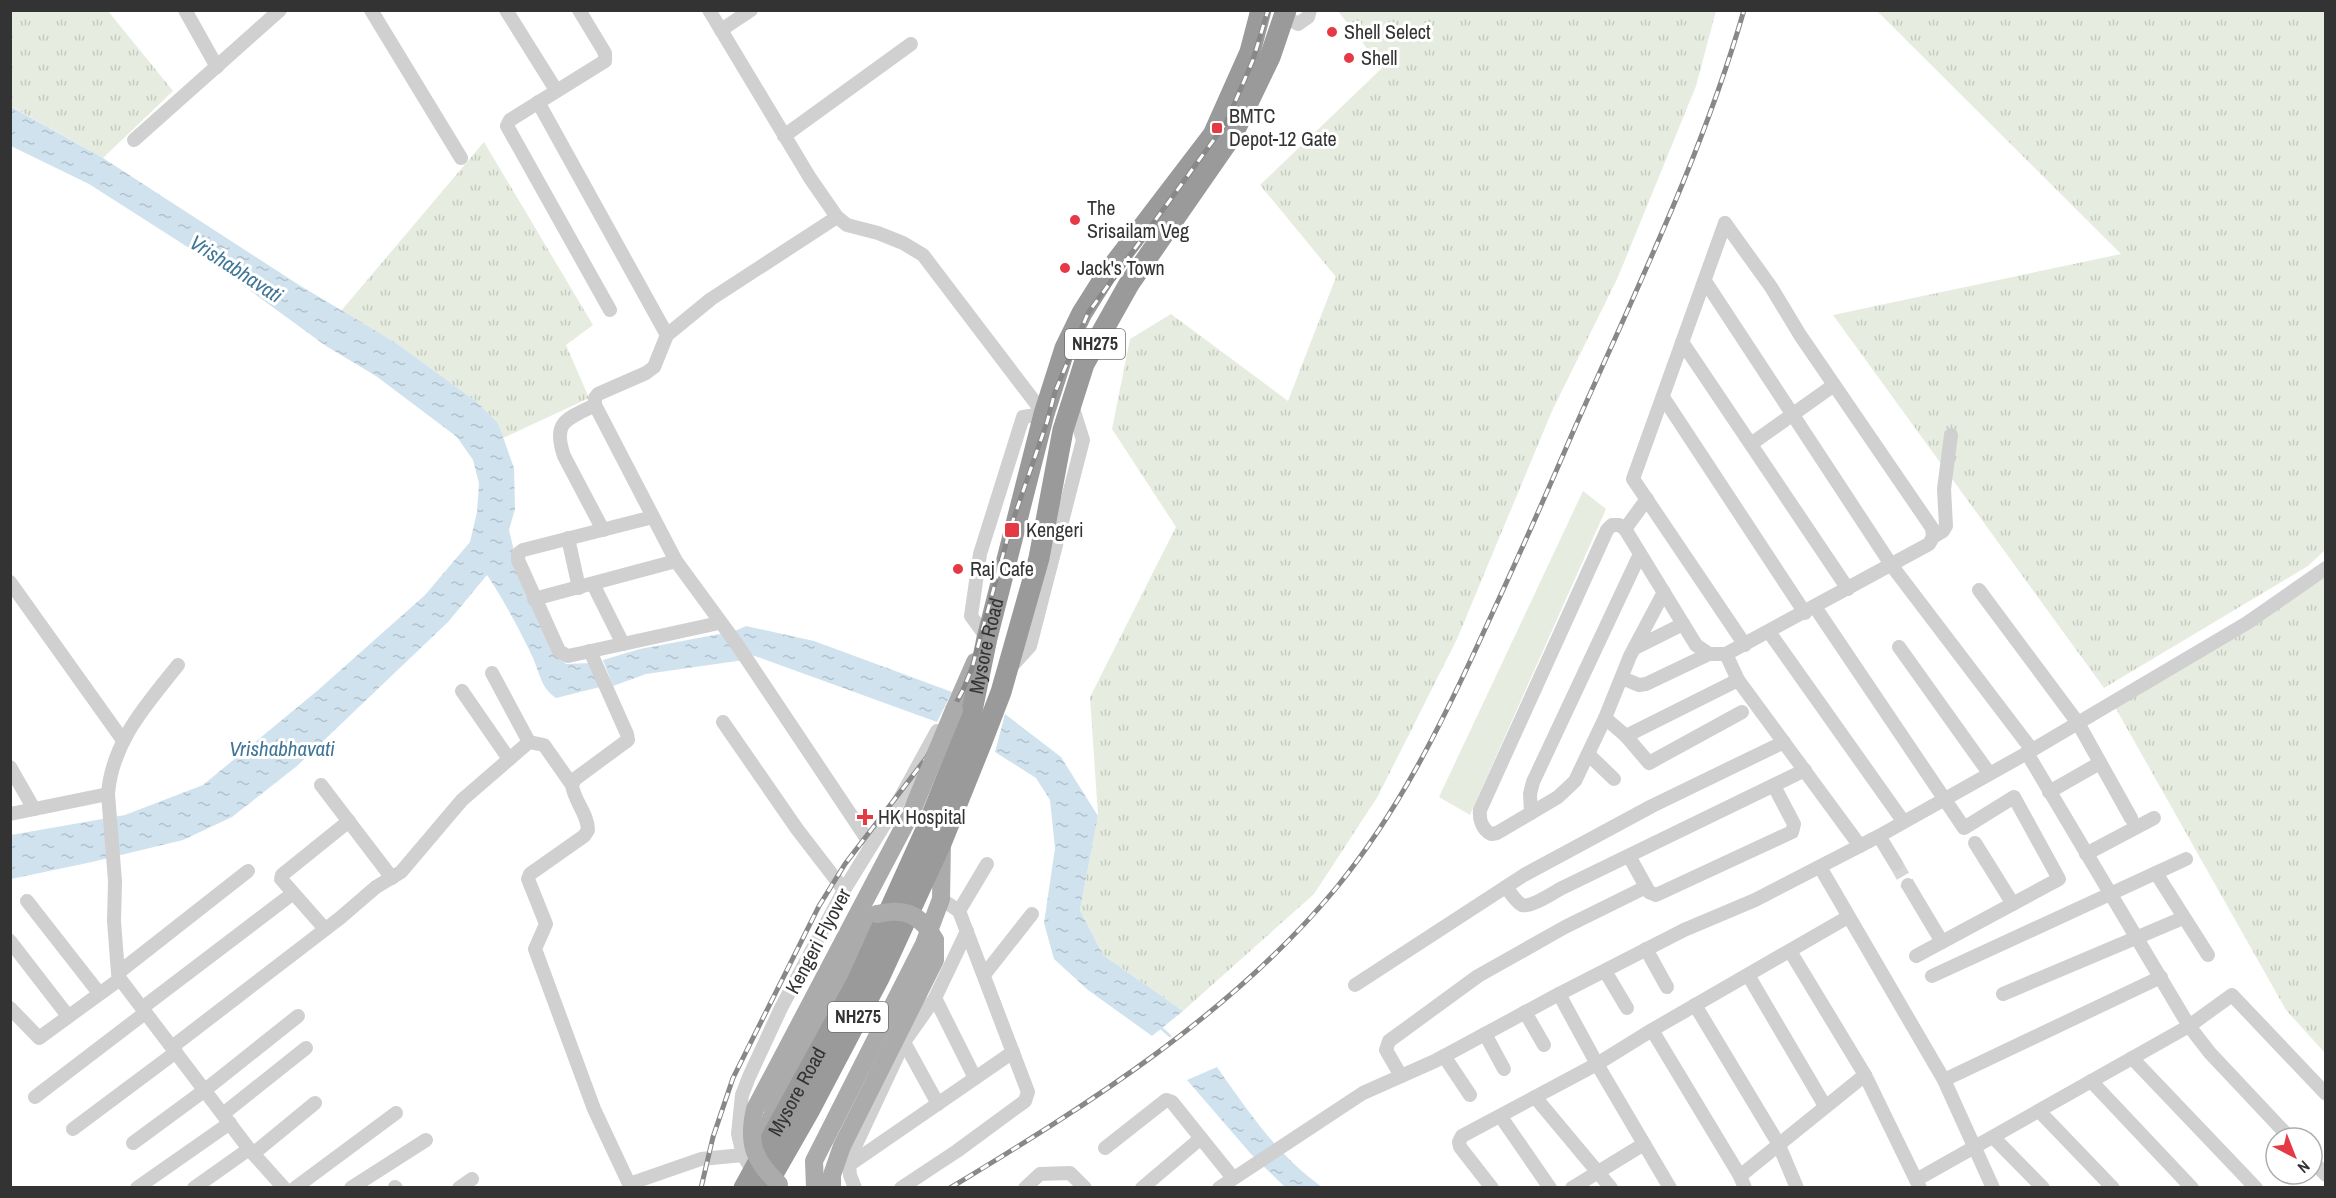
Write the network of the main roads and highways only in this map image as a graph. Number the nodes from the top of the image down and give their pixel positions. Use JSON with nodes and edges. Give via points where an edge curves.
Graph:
{"nodes":[{"id":1,"x":1261,"y":10,"type":"edge"},
{"id":2,"x":1285,"y":13,"type":"edge"},
{"id":3,"x":969,"y":708,"type":"junction"},
{"id":4,"x":973,"y":738,"type":"junction"},
{"id":5,"x":942,"y":841,"type":"junction"},
{"id":6,"x":761,"y":1176,"type":"edge"},
{"id":7,"x":815,"y":1188,"type":"edge"},
{"id":8,"x":832,"y":1188,"type":"edge"}],
"edges":[{"from":1,"to":3,"type":"highway","name":"Mysore Road","number":"NH275","via":[[1250,52],[1213,135],[1106,275],[1065,348],[1044,414]]},
{"from":2,"to":3,"type":"highway","name":"Mysore Road","number":"NH275","via":[[1270,57],[1233,134],[1128,284],[1084,364],[1063,430],[1039,558],[1006,673]]},
{"from":3,"to":4,"type":"highway","name":"Mysore Road","number":"NH275"},
{"from":3,"to":6,"type":"main road","name":"Kengeri Flyover","bridge":true,"via":[[755,1109],[754,1151]]},
{"from":4,"to":5,"type":"highway","name":"Mysore Road","number":"NH275"},
{"from":4,"to":6,"type":"highway","name":"Mysore Road","number":"NH275"},
{"from":5,"to":6,"type":"highway","name":"Mysore Road","number":"NH275","via":[[879,978],[809,1111]]},
{"from":5,"to":7,"type":"main road","via":[[941,899],[924,944],[814,1161]]},
{"from":6,"to":8,"type":"main road","name":"Kengeri Flyover","bridge":true,"via":[[773,1113],[863,928],[877,914],[904,913],[927,926],[935,940],[935,960],[847,1136],[832,1175]]}]}
